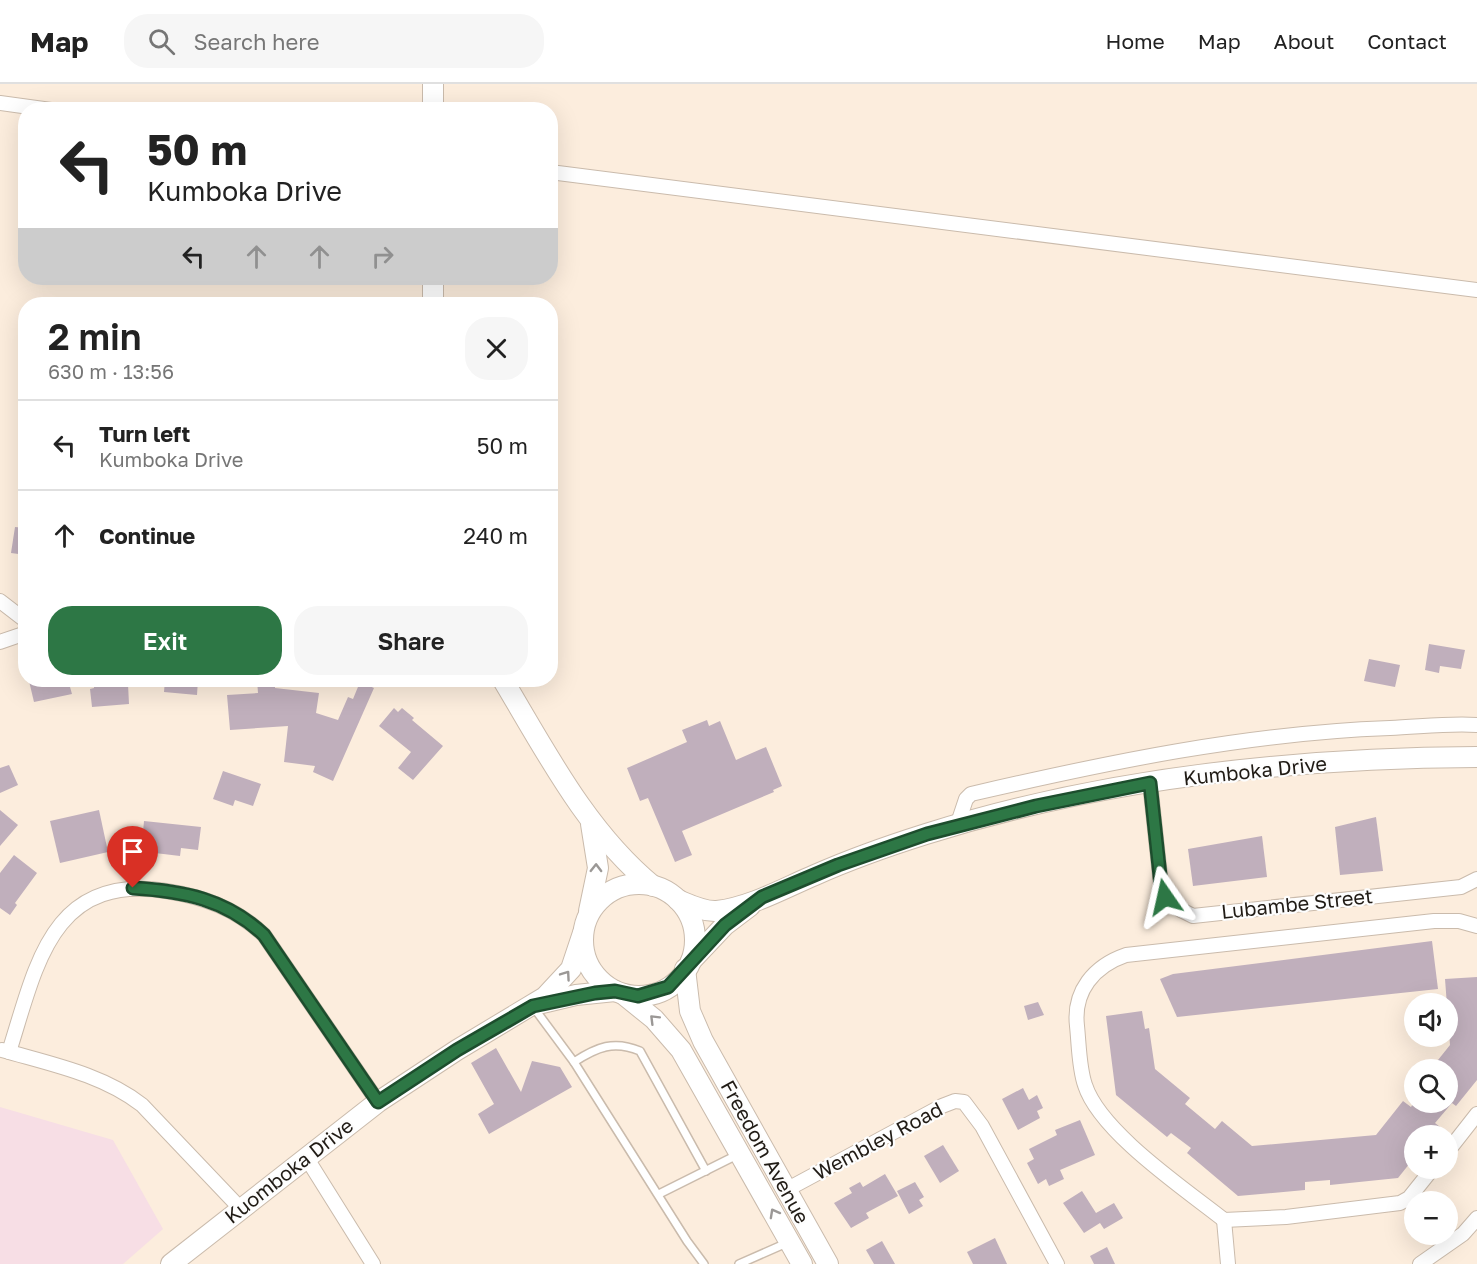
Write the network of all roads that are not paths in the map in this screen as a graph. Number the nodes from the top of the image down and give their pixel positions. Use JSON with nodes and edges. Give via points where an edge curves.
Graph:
{"nodes":[{"id":1,"x":433,"y":84,"type":"edge"},
{"id":2,"x":433,"y":102,"type":"edge"},
{"id":3,"x":0,"y":103,"type":"edge"},
{"id":4,"x":18,"y":105,"type":"edge"},
{"id":5,"x":558,"y":173,"type":"edge"},
{"id":6,"x":1477,"y":290,"type":"edge"},
{"id":7,"x":0,"y":601,"type":"edge"},
{"id":8,"x":18,"y":615,"type":"edge"},
{"id":9,"x":18,"y":636,"type":"edge"},
{"id":10,"x":0,"y":642,"type":"edge"},
{"id":11,"x":507,"y":687,"type":"edge"},
{"id":12,"x":1477,"y":725,"type":"edge"},
{"id":13,"x":1477,"y":757,"type":"edge"},
{"id":14,"x":1081,"y":768,"type":"junction"},
{"id":15,"x":1150,"y":783,"type":"junction"},
{"id":16,"x":1087,"y":795,"type":"junction"},
{"id":17,"x":590,"y":819,"type":"junction"},
{"id":18,"x":957,"y":826,"type":"junction"},
{"id":19,"x":1477,"y":879,"type":"edge"},
{"id":20,"x":653,"y":885,"type":"junction"},
{"id":21,"x":762,"y":897,"type":"junction"},
{"id":22,"x":678,"y":900,"type":"junction"},
{"id":23,"x":585,"y":925,"type":"junction"},
{"id":24,"x":1477,"y":926,"type":"edge"},
{"id":25,"x":688,"y":966,"type":"junction"},
{"id":26,"x":619,"y":992,"type":"junction"},
{"id":27,"x":533,"y":1006,"type":"junction"},
{"id":28,"x":4,"y":1051,"type":"edge"},
{"id":29,"x":574,"y":1062,"type":"junction"},
{"id":30,"x":378,"y":1102,"type":"junction"},
{"id":31,"x":1477,"y":1114,"type":"edge"},
{"id":32,"x":1458,"y":1138,"type":"edge"},
{"id":33,"x":741,"y":1153,"type":"junction"},
{"id":34,"x":306,"y":1158,"type":"junction"},
{"id":35,"x":706,"y":1171,"type":"junction"},
{"id":36,"x":1424,"y":1179,"type":"edge"},
{"id":37,"x":786,"y":1190,"type":"junction"},
{"id":38,"x":659,"y":1194,"type":"junction"},
{"id":39,"x":240,"y":1208,"type":"junction"},
{"id":40,"x":1477,"y":1218,"type":"edge"},
{"id":41,"x":1224,"y":1220,"type":"junction"},
{"id":42,"x":790,"y":1242,"type":"junction"},
{"id":43,"x":171,"y":1264,"type":"edge"},
{"id":44,"x":373,"y":1264,"type":"edge"},
{"id":45,"x":704,"y":1264,"type":"edge"},
{"id":46,"x":739,"y":1264,"type":"edge"},
{"id":47,"x":802,"y":1264,"type":"edge"},
{"id":48,"x":811,"y":1264,"type":"edge"},
{"id":49,"x":828,"y":1264,"type":"edge"},
{"id":50,"x":1057,"y":1264,"type":"edge"},
{"id":51,"x":1228,"y":1264,"type":"edge"},
{"id":52,"x":1420,"y":1264,"type":"edge"}],
"edges":[{"from":1,"to":2,"type":"main road"},
{"from":3,"to":4,"type":"street"},
{"from":5,"to":6,"type":"street"},
{"from":7,"to":8,"type":"street"},
{"from":9,"to":10,"type":"street"},
{"from":11,"to":17,"type":"main road"},
{"from":12,"to":14,"type":"street","via":[[1327,730],[1203,746]]},
{"from":13,"to":15,"type":"main road","name":"Kumboka Drive","via":[[1278,765]]},
{"from":14,"to":16,"type":"street"},
{"from":14,"to":18,"type":"street","via":[[971,794]]},
{"from":15,"to":16,"type":"main road","name":"Kumboka Drive"},
{"from":15,"to":19,"type":"street","name":"Lubambe Street","via":[[1161,885],[1171,905],[1193,916],[1461,886]]},
{"from":16,"to":18,"type":"main road","name":"Kumboka Drive"},
{"from":17,"to":20,"type":"main road","via":[[622,859]]},
{"from":23,"to":17,"type":"main road","one_way":true,"via":[[598,868]]},
{"from":18,"to":21,"type":"main road","name":"Kumboka Drive","via":[[838,865]]},
{"from":20,"to":22,"type":"main road"},
{"from":20,"to":23,"type":"main road","via":[[615,890],[596,903]]},
{"from":21,"to":22,"type":"main road","name":"Kumboka Drive","via":[[716,911]]},
{"from":21,"to":25,"type":"main road","name":"Kumboka Drive","via":[[725,925]]},
{"from":22,"to":25,"type":"main road","via":[[694,930]]},
{"from":23,"to":26,"type":"main road","via":[[584,951],[590,967],[601,981]]},
{"from":27,"to":23,"type":"main road","one_way":true,"via":[[571,969]]},
{"from":24,"to":41,"type":"street","via":[[1434,921],[1126,955],[1110,960],[1095,972],[1082,990],[1076,1013],[1084,1083],[1091,1101],[1126,1140]]},
{"from":25,"to":26,"type":"main road","via":[[668,987],[654,994]]},
{"from":25,"to":37,"type":"main road","name":"Freedom Avenue","via":[[690,1011],[703,1041]]},
{"from":26,"to":27,"type":"main road","via":[[565,997]]},
{"from":33,"to":26,"type":"main road","name":"Freedom Avenue","one_way":true,"via":[[681,1050],[654,1019]]},
{"from":27,"to":29,"type":"lane"},
{"from":27,"to":30,"type":"main road","name":"Kuomboka Drive"},
{"from":28,"to":30,"type":"street","via":[[39,957],[65,918],[81,904],[110,891],[158,890],[211,900],[239,914],[258,930]]},
{"from":28,"to":39,"type":"street","via":[[108,1082],[126,1093]]},
{"from":29,"to":35,"type":"lane","via":[[607,1045],[625,1045],[640,1051]]},
{"from":29,"to":38,"type":"lane"},
{"from":30,"to":34,"type":"main road","name":"Kuomboka Drive"},
{"from":31,"to":32,"type":"street"},
{"from":33,"to":35,"type":"lane"},
{"from":42,"to":33,"type":"main road","name":"Freedom Avenue","one_way":true},
{"from":34,"to":39,"type":"main road","name":"Kuomboka Drive"},
{"from":34,"to":44,"type":"street"},
{"from":35,"to":38,"type":"lane"},
{"from":36,"to":41,"type":"street","via":[[1400,1203]]},
{"from":37,"to":49,"type":"main road","name":"Freedom Avenue"},
{"from":37,"to":50,"type":"street","name":"Wembley Road","via":[[942,1106],[964,1102],[982,1126]]},
{"from":38,"to":45,"type":"lane"},
{"from":39,"to":43,"type":"main road","name":"Kuomboka Drive"},
{"from":40,"to":52,"type":"street","via":[[1463,1234]]},
{"from":41,"to":51,"type":"street"},
{"from":42,"to":46,"type":"lane"},
{"from":42,"to":47,"type":"main road","name":"Freedom Avenue"},
{"from":42,"to":48,"type":"main road"}]}
